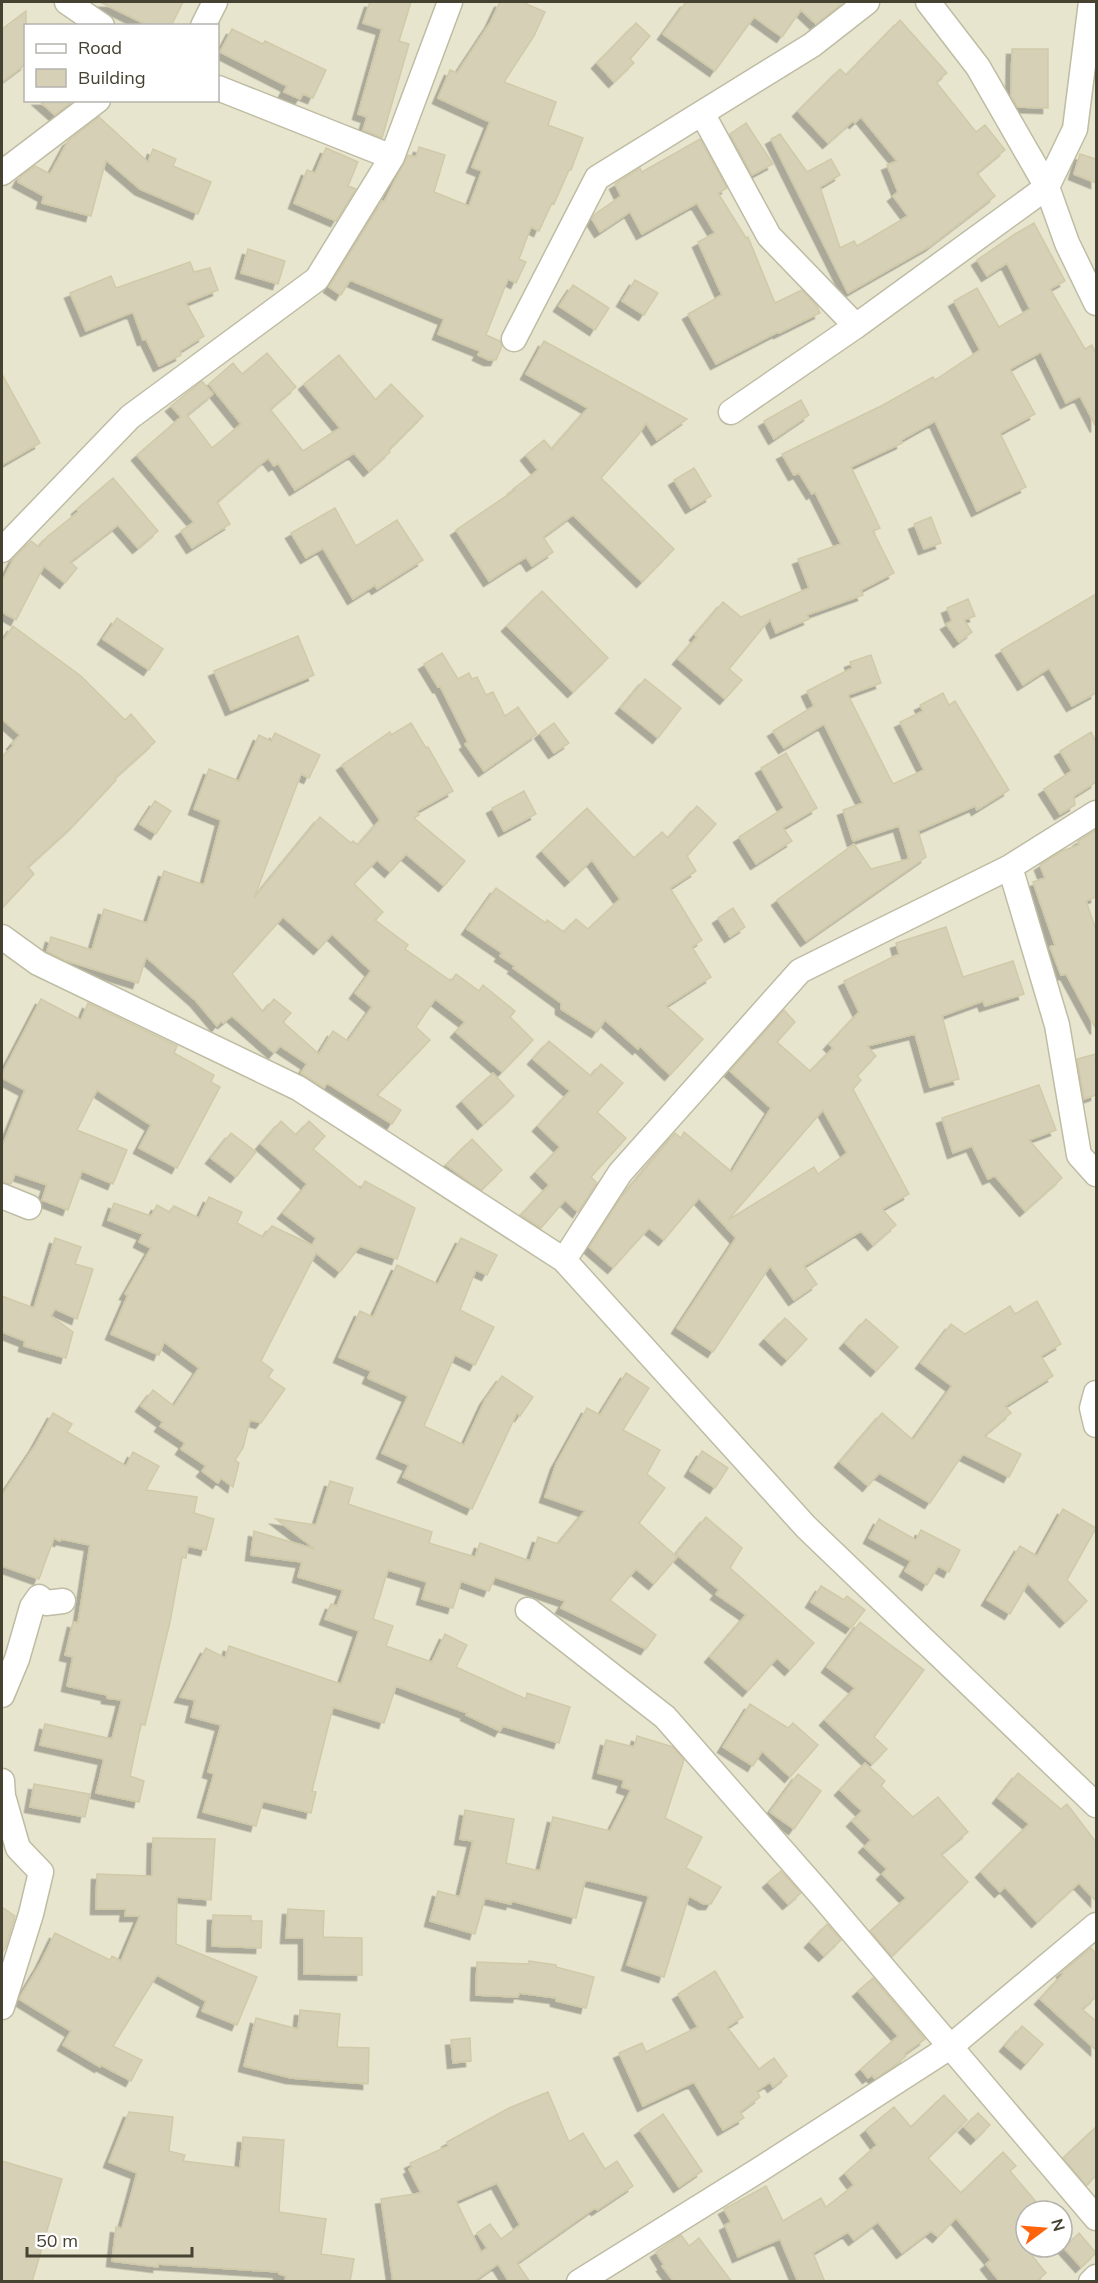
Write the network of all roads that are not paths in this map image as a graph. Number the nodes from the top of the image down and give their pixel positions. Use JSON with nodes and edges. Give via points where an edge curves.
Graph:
{"nodes":[{"id":1,"x":67,"y":2,"type":"edge"},
{"id":2,"x":215,"y":2,"type":"edge"},
{"id":3,"x":450,"y":2,"type":"edge"},
{"id":4,"x":867,"y":2,"type":"edge"},
{"id":5,"x":928,"y":2,"type":"edge"},
{"id":6,"x":1090,"y":2,"type":"edge"},
{"id":7,"x":99,"y":24,"type":"edge"},
{"id":8,"x":204,"y":24,"type":"edge"},
{"id":9,"x":219,"y":88,"type":"edge"},
{"id":10,"x":95,"y":102,"type":"edge"},
{"id":11,"x":702,"y":113,"type":"junction"},
{"id":12,"x":392,"y":157,"type":"junction"},
{"id":13,"x":2,"y":173,"type":"edge"},
{"id":14,"x":1047,"y":187,"type":"junction"},
{"id":15,"x":1096,"y":303,"type":"edge"},
{"id":16,"x":856,"y":326,"type":"junction"},
{"id":17,"x":514,"y":339,"type":"dead end"},
{"id":18,"x":731,"y":412,"type":"dead end"},
{"id":19,"x":2,"y":550,"type":"edge"},
{"id":20,"x":1096,"y":813,"type":"edge"},
{"id":21,"x":1010,"y":867,"type":"junction"},
{"id":22,"x":2,"y":937,"type":"edge"},
{"id":23,"x":1096,"y":1174,"type":"edge"},
{"id":24,"x":2,"y":1196,"type":"edge"},
{"id":25,"x":29,"y":1207,"type":"dead end"},
{"id":26,"x":564,"y":1260,"type":"junction"},
{"id":27,"x":1096,"y":1393,"type":"edge"},
{"id":28,"x":1096,"y":1425,"type":"edge"},
{"id":29,"x":63,"y":1601,"type":"dead end"},
{"id":30,"x":528,"y":1610,"type":"dead end"},
{"id":31,"x":9,"y":1655,"type":"edge"},
{"id":32,"x":2,"y":1695,"type":"edge"},
{"id":33,"x":2,"y":1781,"type":"edge"},
{"id":34,"x":1096,"y":1805,"type":"edge"},
{"id":35,"x":1096,"y":1925,"type":"edge"},
{"id":36,"x":2,"y":2007,"type":"edge"},
{"id":37,"x":950,"y":2046,"type":"junction"},
{"id":38,"x":1096,"y":2218,"type":"edge"},
{"id":39,"x":1096,"y":2277,"type":"edge"},
{"id":40,"x":579,"y":2282,"type":"edge"},
{"id":41,"x":1091,"y":2282,"type":"edge"}],
"edges":[{"from":1,"to":7,"type":"street"},
{"from":2,"to":8,"type":"street"},
{"from":3,"to":12,"type":"street"},
{"from":4,"to":11,"type":"street","via":[[812,45]]},
{"from":5,"to":14,"type":"street","via":[[978,67]]},
{"from":6,"to":14,"type":"street","via":[[1075,129]]},
{"from":9,"to":12,"type":"street"},
{"from":10,"to":13,"type":"street"},
{"from":11,"to":16,"type":"street","via":[[769,236]]},
{"from":11,"to":17,"type":"street","via":[[597,178]]},
{"from":12,"to":19,"type":"street","via":[[317,279],[130,417]]},
{"from":14,"to":15,"type":"street","via":[[1067,243]]},
{"from":14,"to":16,"type":"street"},
{"from":16,"to":18,"type":"street"},
{"from":20,"to":21,"type":"street"},
{"from":21,"to":23,"type":"street","via":[[1057,1025],[1079,1155]]},
{"from":21,"to":26,"type":"street","via":[[800,971],[620,1173]]},
{"from":22,"to":26,"type":"street","via":[[38,963],[298,1088]]},
{"from":24,"to":25,"type":"street"},
{"from":26,"to":34,"type":"street","via":[[806,1527]]},
{"from":27,"to":28,"type":"street","via":[[1092,1408]]},
{"from":29,"to":31,"type":"street","via":[[46,1603],[39,1597]]},
{"from":30,"to":37,"type":"street","via":[[665,1717]]},
{"from":31,"to":32,"type":"street"},
{"from":33,"to":36,"type":"street","via":[[18,1848],[41,1872]]},
{"from":35,"to":37,"type":"street"},
{"from":37,"to":38,"type":"street"},
{"from":37,"to":40,"type":"street"},
{"from":39,"to":41,"type":"street"}]}
